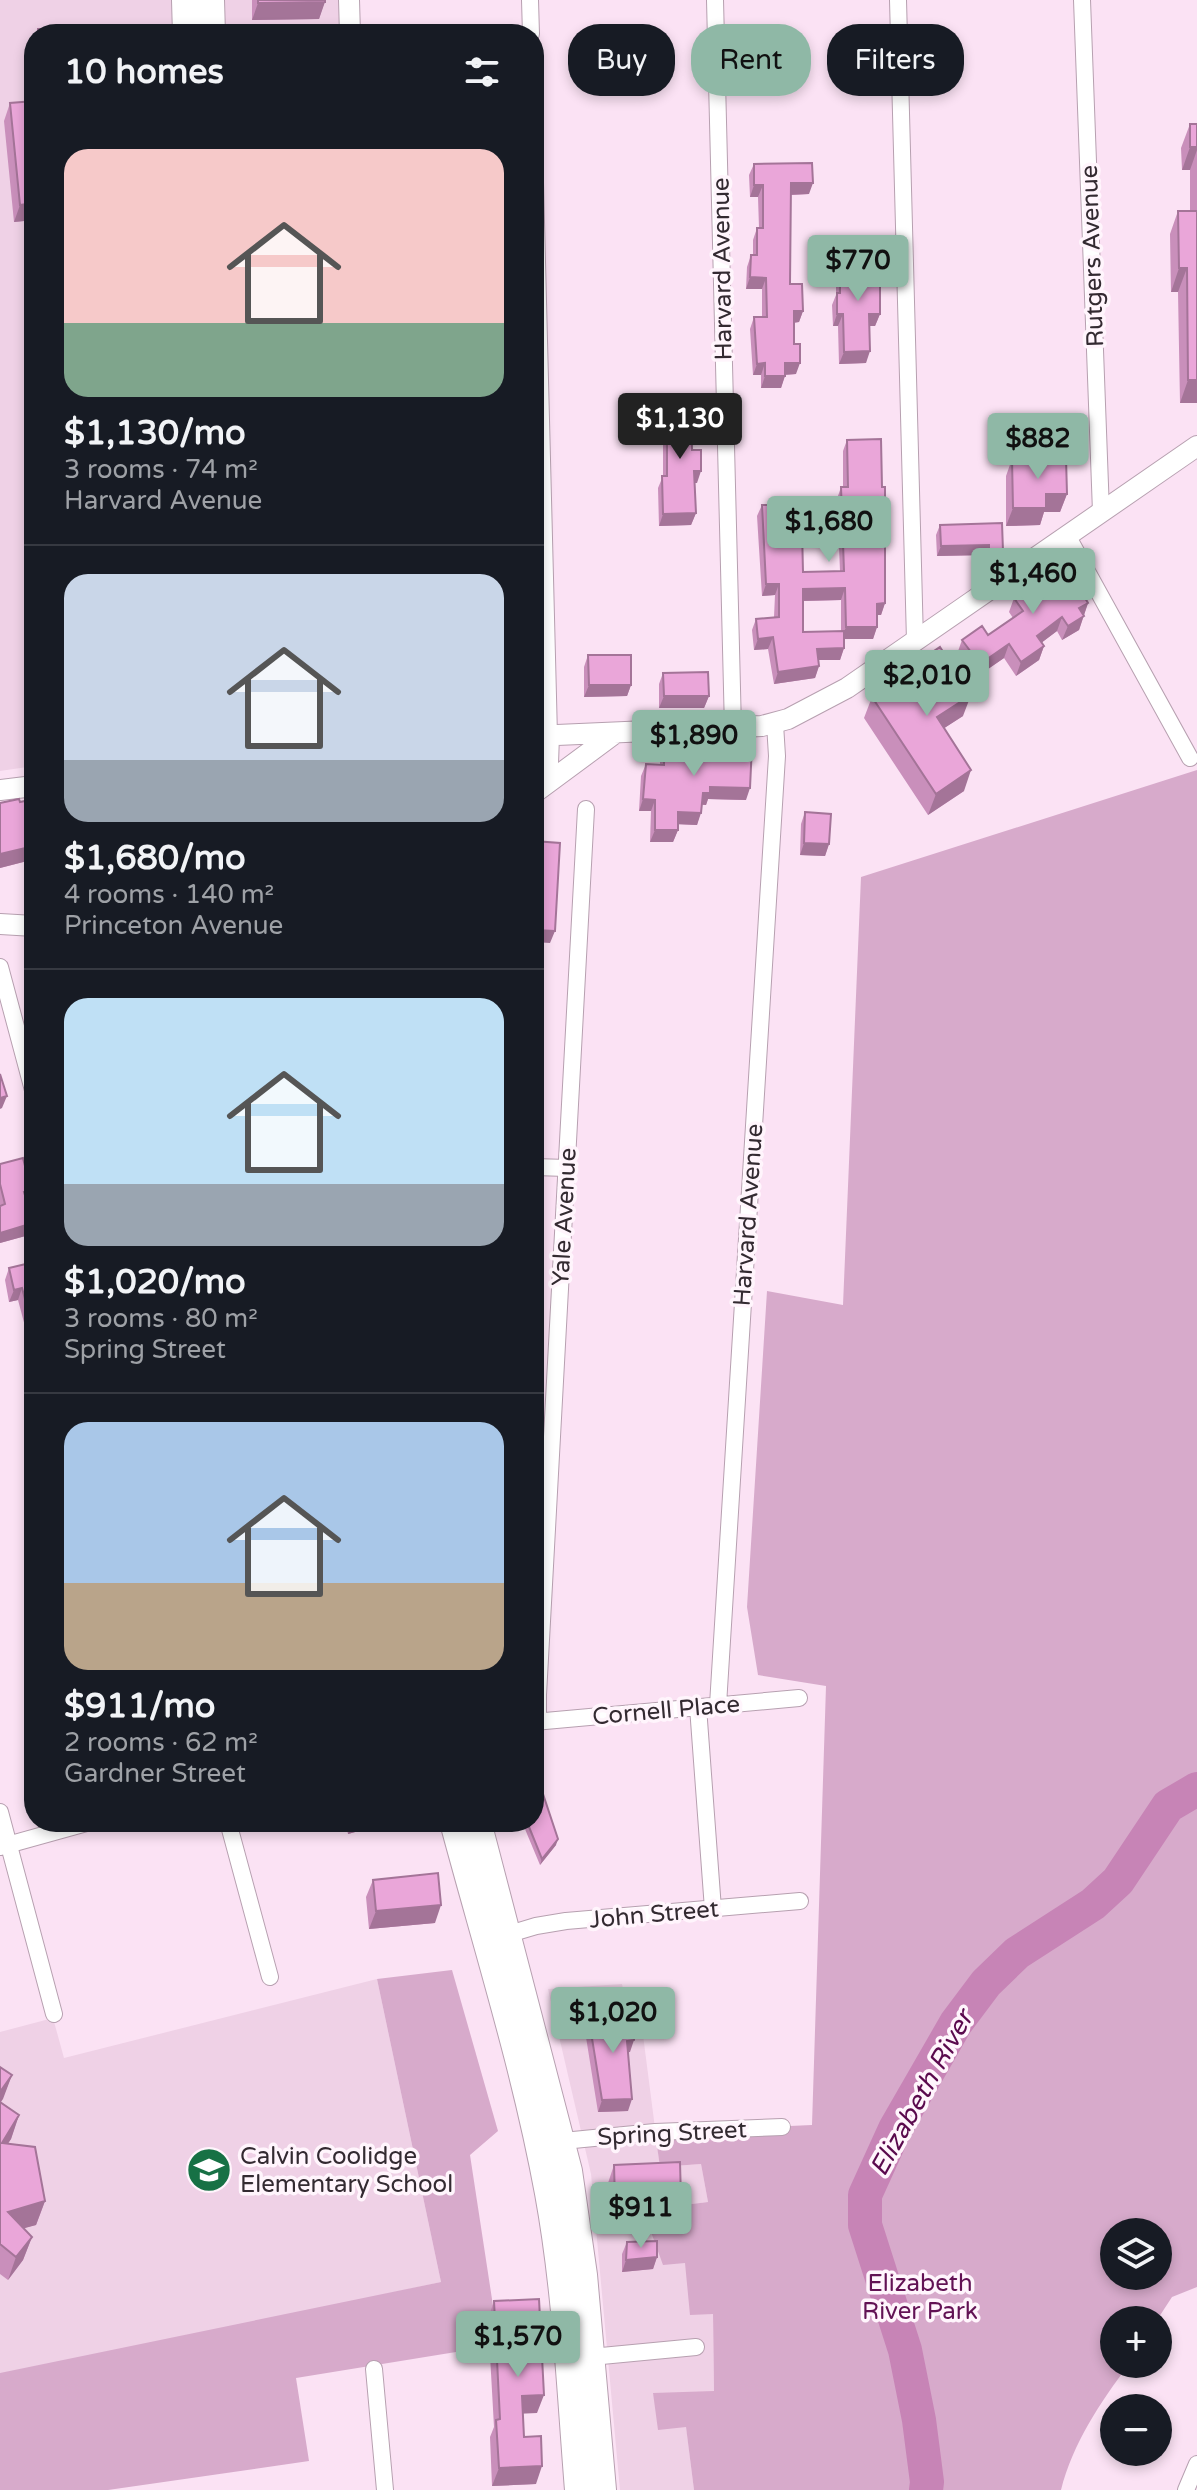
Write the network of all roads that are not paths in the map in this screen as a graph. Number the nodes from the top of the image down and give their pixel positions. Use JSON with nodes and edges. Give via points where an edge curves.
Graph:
{"nodes":[{"id":1,"x":185,"y":0,"type":"edge"},
{"id":2,"x":211,"y":0,"type":"edge"},
{"id":3,"x":349,"y":0,"type":"edge"},
{"id":4,"x":530,"y":0,"type":"edge"},
{"id":5,"x":715,"y":0,"type":"edge"},
{"id":6,"x":898,"y":0,"type":"edge"},
{"id":7,"x":1082,"y":0,"type":"edge"},
{"id":8,"x":186,"y":24,"type":"edge"},
{"id":9,"x":212,"y":24,"type":"edge"},
{"id":10,"x":350,"y":24,"type":"edge"},
{"id":11,"x":531,"y":24,"type":"edge"},
{"id":12,"x":1197,"y":446,"type":"edge"},
{"id":13,"x":1101,"y":512,"type":"junction"},
{"id":14,"x":1067,"y":535,"type":"junction"},
{"id":15,"x":915,"y":641,"type":"junction"},
{"id":16,"x":775,"y":724,"type":"junction"},
{"id":17,"x":733,"y":729,"type":"junction"},
{"id":18,"x":614,"y":734,"type":"junction"},
{"id":19,"x":544,"y":736,"type":"edge"},
{"id":20,"x":544,"y":745,"type":"edge"},
{"id":21,"x":1190,"y":758,"type":"dead end"},
{"id":22,"x":544,"y":773,"type":"edge"},
{"id":23,"x":24,"y":787,"type":"edge"},
{"id":24,"x":544,"y":787,"type":"edge"},
{"id":25,"x":0,"y":790,"type":"edge"},
{"id":26,"x":586,"y":809,"type":"dead end"},
{"id":27,"x":0,"y":924,"type":"edge"},
{"id":28,"x":24,"y":925,"type":"edge"},
{"id":29,"x":0,"y":967,"type":"edge"},
{"id":30,"x":24,"y":1057,"type":"edge"},
{"id":31,"x":544,"y":1167,"type":"edge"},
{"id":32,"x":567,"y":1168,"type":"junction"},
{"id":33,"x":544,"y":1586,"type":"edge"},
{"id":34,"x":799,"y":1698,"type":"dead end"},
{"id":35,"x":718,"y":1705,"type":"junction"},
{"id":36,"x":698,"y":1707,"type":"junction"},
{"id":37,"x":544,"y":1720,"type":"edge"},
{"id":38,"x":0,"y":1812,"type":"edge"},
{"id":39,"x":54,"y":1832,"type":"edge"},
{"id":40,"x":231,"y":1832,"type":"edge"},
{"id":41,"x":456,"y":1832,"type":"edge"},
{"id":42,"x":481,"y":1832,"type":"edge"},
{"id":43,"x":4,"y":1846,"type":"edge"},
{"id":44,"x":800,"y":1901,"type":"dead end"},
{"id":45,"x":713,"y":1909,"type":"junction"},
{"id":46,"x":509,"y":1934,"type":"junction"},
{"id":47,"x":270,"y":1977,"type":"dead end"},
{"id":48,"x":54,"y":2014,"type":"dead end"},
{"id":49,"x":782,"y":2127,"type":"dead end"},
{"id":50,"x":563,"y":2141,"type":"junction"},
{"id":51,"x":696,"y":2347,"type":"dead end"},
{"id":52,"x":591,"y":2357,"type":"junction"},
{"id":53,"x":374,"y":2369,"type":"dead end"},
{"id":54,"x":1197,"y":2464,"type":"edge"},
{"id":55,"x":385,"y":2490,"type":"edge"},
{"id":56,"x":578,"y":2490,"type":"edge"},
{"id":57,"x":603,"y":2490,"type":"edge"},
{"id":58,"x":1186,"y":2490,"type":"edge"}],
"edges":[{"from":1,"to":8,"type":"highway"},
{"from":2,"to":9,"type":"highway"},
{"from":3,"to":10,"type":"street"},
{"from":4,"to":11,"type":"street"},
{"from":5,"to":17,"type":"street","name":"Harvard Avenue"},
{"from":6,"to":15,"type":"street"},
{"from":7,"to":13,"type":"street","name":"Rutgers Avenue"},
{"from":12,"to":13,"type":"street"},
{"from":13,"to":14,"type":"street"},
{"from":14,"to":15,"type":"street"},
{"from":14,"to":21,"type":"street"},
{"from":15,"to":16,"type":"street","via":[[831,698]]},
{"from":16,"to":17,"type":"street"},
{"from":16,"to":35,"type":"street","name":"Harvard Avenue"},
{"from":17,"to":18,"type":"street"},
{"from":18,"to":19,"type":"street"},
{"from":18,"to":24,"type":"street"},
{"from":20,"to":22,"type":"street"},
{"from":23,"to":25,"type":"street"},
{"from":26,"to":32,"type":"street","name":"Yale Avenue"},
{"from":27,"to":28,"type":"street"},
{"from":29,"to":30,"type":"street"},
{"from":31,"to":32,"type":"street"},
{"from":32,"to":33,"type":"street","name":"Yale Avenue"},
{"from":34,"to":35,"type":"street","name":"Cornell Place"},
{"from":35,"to":36,"type":"street","name":"Cornell Place"},
{"from":36,"to":37,"type":"street","name":"Cornell Place"},
{"from":36,"to":45,"type":"street"},
{"from":38,"to":43,"type":"street"},
{"from":39,"to":43,"type":"street"},
{"from":40,"to":47,"type":"street"},
{"from":41,"to":56,"type":"highway","via":[[549,2195]]},
{"from":42,"to":46,"type":"highway"},
{"from":43,"to":48,"type":"street"},
{"from":44,"to":45,"type":"street","name":"John Street"},
{"from":45,"to":46,"type":"street","name":"John Street","via":[[552,1923]]},
{"from":46,"to":50,"type":"highway"},
{"from":49,"to":50,"type":"street","name":"Spring Street"},
{"from":50,"to":52,"type":"highway","via":[[580,2240]]},
{"from":51,"to":52,"type":"street"},
{"from":52,"to":57,"type":"highway"},
{"from":53,"to":55,"type":"street"},
{"from":54,"to":58,"type":"street"}]}
